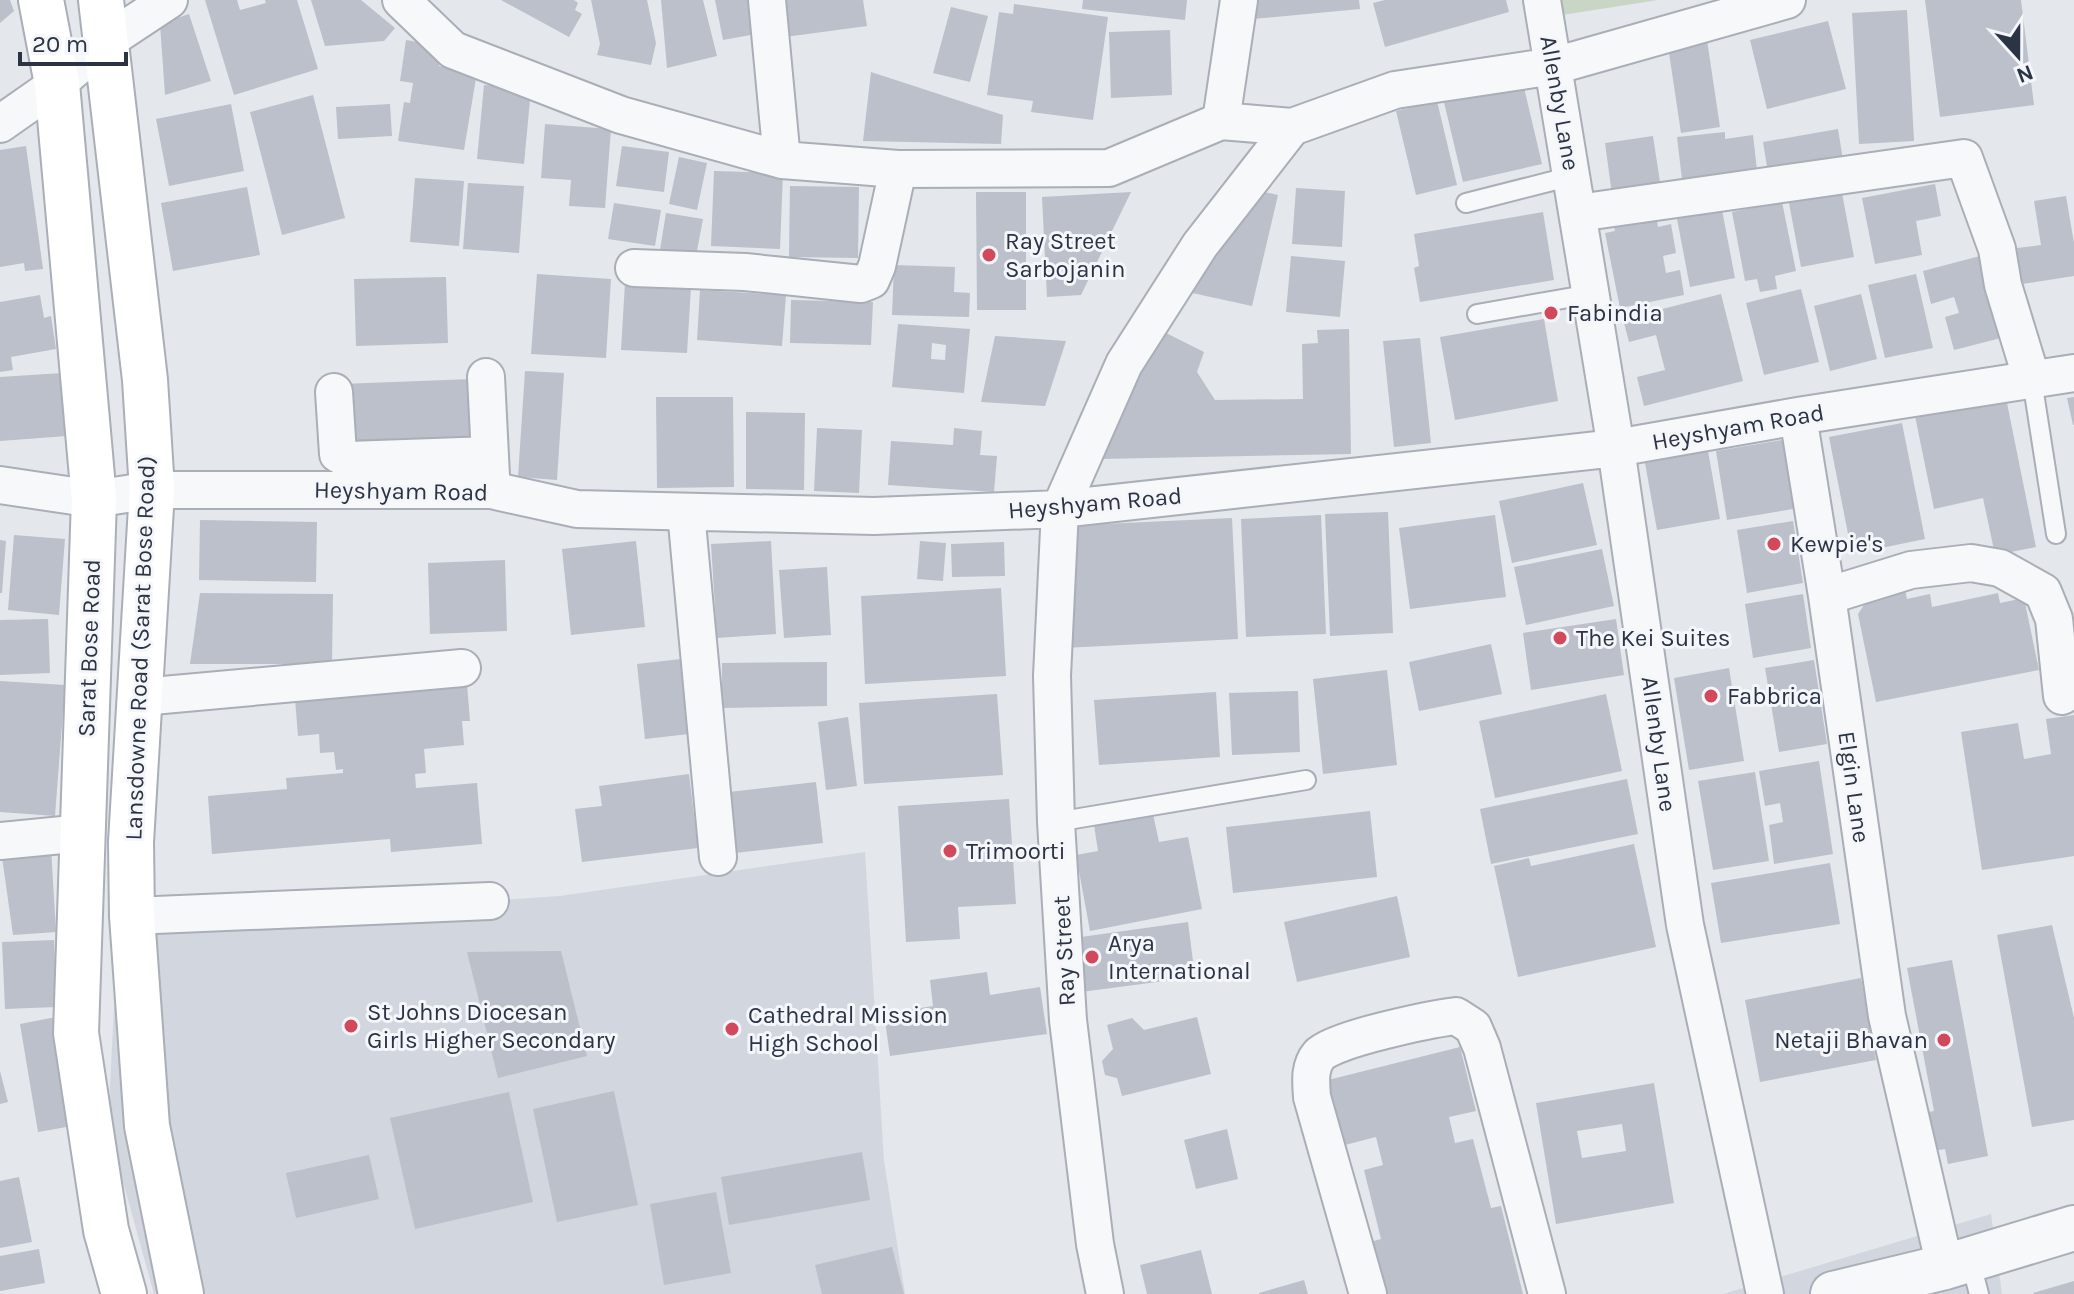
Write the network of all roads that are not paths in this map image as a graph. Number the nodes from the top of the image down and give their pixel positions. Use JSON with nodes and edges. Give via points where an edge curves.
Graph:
{"nodes":[{"id":1,"x":41,"y":0,"type":"edge"},
{"id":2,"x":169,"y":0,"type":"edge"},
{"id":3,"x":401,"y":0,"type":"edge"},
{"id":4,"x":767,"y":0,"type":"edge"},
{"id":5,"x":1239,"y":0,"type":"edge"},
{"id":6,"x":1542,"y":0,"type":"edge"},
{"id":7,"x":1787,"y":0,"type":"edge"},
{"id":8,"x":104,"y":20,"type":"edge"},
{"id":9,"x":1554,"y":66,"type":"junction"},
{"id":10,"x":57,"y":84,"type":"junction"},
{"id":11,"x":1221,"y":121,"type":"junction"},
{"id":12,"x":0,"y":124,"type":"edge"},
{"id":13,"x":1292,"y":127,"type":"junction"},
{"id":14,"x":782,"y":160,"type":"junction"},
{"id":15,"x":898,"y":169,"type":"junction"},
{"id":16,"x":1572,"y":176,"type":"junction"},
{"id":17,"x":1466,"y":203,"type":"dead end"},
{"id":18,"x":1578,"y":213,"type":"junction"},
{"id":19,"x":634,"y":268,"type":"dead end"},
{"id":20,"x":1591,"y":294,"type":"junction"},
{"id":21,"x":1477,"y":314,"type":"dead end"},
{"id":22,"x":2074,"y":373,"type":"edge"},
{"id":23,"x":486,"y":377,"type":"dead end"},
{"id":24,"x":2032,"y":380,"type":"junction"},
{"id":25,"x":334,"y":392,"type":"dead end"},
{"id":26,"x":1798,"y":416,"type":"junction"},
{"id":27,"x":1616,"y":448,"type":"junction"},
{"id":28,"x":490,"y":472,"type":"junction"},
{"id":29,"x":350,"y":475,"type":"junction"},
{"id":30,"x":0,"y":485,"type":"edge"},
{"id":31,"x":152,"y":490,"type":"junction"},
{"id":32,"x":94,"y":499,"type":"junction"},
{"id":33,"x":1060,"y":509,"type":"junction"},
{"id":34,"x":686,"y":512,"type":"junction"},
{"id":35,"x":2056,"y":534,"type":"dead end"},
{"id":36,"x":1827,"y":596,"type":"junction"},
{"id":37,"x":462,"y":668,"type":"dead end"},
{"id":38,"x":2062,"y":696,"type":"dead end"},
{"id":39,"x":141,"y":697,"type":"junction"},
{"id":40,"x":1306,"y":780,"type":"dead end"},
{"id":41,"x":1056,"y":822,"type":"junction"},
{"id":42,"x":83,"y":833,"type":"junction"},
{"id":43,"x":0,"y":841,"type":"edge"},
{"id":44,"x":718,"y":857,"type":"dead end"},
{"id":45,"x":490,"y":901,"type":"dead end"},
{"id":46,"x":132,"y":916,"type":"junction"},
{"id":47,"x":2074,"y":1228,"type":"edge"},
{"id":48,"x":1965,"y":1274,"type":"edge"},
{"id":49,"x":124,"y":1294,"type":"edge"},
{"id":50,"x":181,"y":1294,"type":"edge"},
{"id":51,"x":1105,"y":1294,"type":"edge"},
{"id":52,"x":1368,"y":1294,"type":"edge"},
{"id":53,"x":1547,"y":1294,"type":"edge"},
{"id":54,"x":1765,"y":1294,"type":"edge"},
{"id":55,"x":1833,"y":1294,"type":"edge"}],
"edges":[{"from":1,"to":10,"type":"main road","name":"Sarat Bose Road"},
{"from":2,"to":8,"type":"street"},
{"from":3,"to":14,"type":"street","via":[[453,50],[621,115]]},
{"from":4,"to":14,"type":"street"},
{"from":5,"to":11,"type":"street"},
{"from":6,"to":9,"type":"street","name":"Allenby Lane"},
{"from":7,"to":9,"type":"street"},
{"from":8,"to":10,"type":"street"},
{"from":8,"to":31,"type":"main road","name":"Lansdowne Road (Sarat Bose Road)","via":[[145,380]]},
{"from":9,"to":13,"type":"street","via":[[1395,90]]},
{"from":9,"to":16,"type":"street","name":"Allenby Lane"},
{"from":10,"to":12,"type":"street"},
{"from":10,"to":32,"type":"main road","name":"Sarat Bose Road"},
{"from":11,"to":13,"type":"street"},
{"from":11,"to":15,"type":"street","via":[[1109,168]]},
{"from":13,"to":33,"type":"street","via":[[1200,245],[1124,364]]},
{"from":14,"to":15,"type":"street"},
{"from":15,"to":19,"type":"street","via":[[877,266],[871,280],[861,284]]},
{"from":16,"to":17,"type":"lane"},
{"from":16,"to":18,"type":"street","name":"Allenby Lane"},
{"from":18,"to":20,"type":"street","name":"Allenby Lane"},
{"from":18,"to":24,"type":"street","via":[[1964,158],[1997,249]]},
{"from":20,"to":21,"type":"lane"},
{"from":20,"to":27,"type":"street","name":"Allenby Lane"},
{"from":22,"to":24,"type":"street","name":"Heyshyam Road"},
{"from":23,"to":28,"type":"street"},
{"from":24,"to":26,"type":"street","name":"Heyshyam Road"},
{"from":24,"to":35,"type":"lane"},
{"from":25,"to":29,"type":"street","via":[[338,454]]},
{"from":26,"to":27,"type":"street","name":"Heyshyam Road"},
{"from":26,"to":36,"type":"street","name":"Elgin Lane"},
{"from":27,"to":33,"type":"street","name":"Heyshyam Road"},
{"from":27,"to":54,"type":"street","name":"Allenby Lane","via":[[1685,925]]},
{"from":28,"to":29,"type":"street","name":"Heyshyam Road"},
{"from":28,"to":34,"type":"street","name":"Heyshyam Road","via":[[577,509]]},
{"from":29,"to":31,"type":"street","name":"Heyshyam Road"},
{"from":30,"to":32,"type":"street","name":"Heyshyam Road"},
{"from":31,"to":32,"type":"street","name":"Heyshyam Road"},
{"from":31,"to":39,"type":"main road","name":"Lansdowne Road (Sarat Bose Road)"},
{"from":32,"to":42,"type":"main road","name":"Sarat Bose Road"},
{"from":33,"to":34,"type":"street","name":"Heyshyam Road","via":[[874,516]]},
{"from":33,"to":41,"type":"street","name":"Ray Street","via":[[1052,676]]},
{"from":34,"to":44,"type":"street"},
{"from":36,"to":38,"type":"street","via":[[1911,570],[1971,563],[2000,568],[2043,592],[2054,619]]},
{"from":36,"to":48,"type":"street","name":"Elgin Lane","via":[[1887,1016]]},
{"from":37,"to":39,"type":"street"},
{"from":39,"to":46,"type":"main road","name":"Lansdowne Road (Sarat Bose Road)","via":[[131,842]]},
{"from":40,"to":41,"type":"lane"},
{"from":41,"to":51,"type":"street","name":"Ray Street","via":[[1068,1020]]},
{"from":42,"to":43,"type":"street"},
{"from":42,"to":49,"type":"main road","name":"Sarat Bose Road","via":[[76,1033],[106,1230]]},
{"from":45,"to":46,"type":"street"},
{"from":46,"to":50,"type":"main road","name":"Lansdowne Road (Sarat Bose Road)","via":[[147,1126]]},
{"from":47,"to":48,"type":"street"},
{"from":48,"to":55,"type":"street"},
{"from":52,"to":53,"type":"street","via":[[1310,1076],[1320,1054],[1339,1044],[1456,1016],[1473,1027],[1482,1048]]}]}
